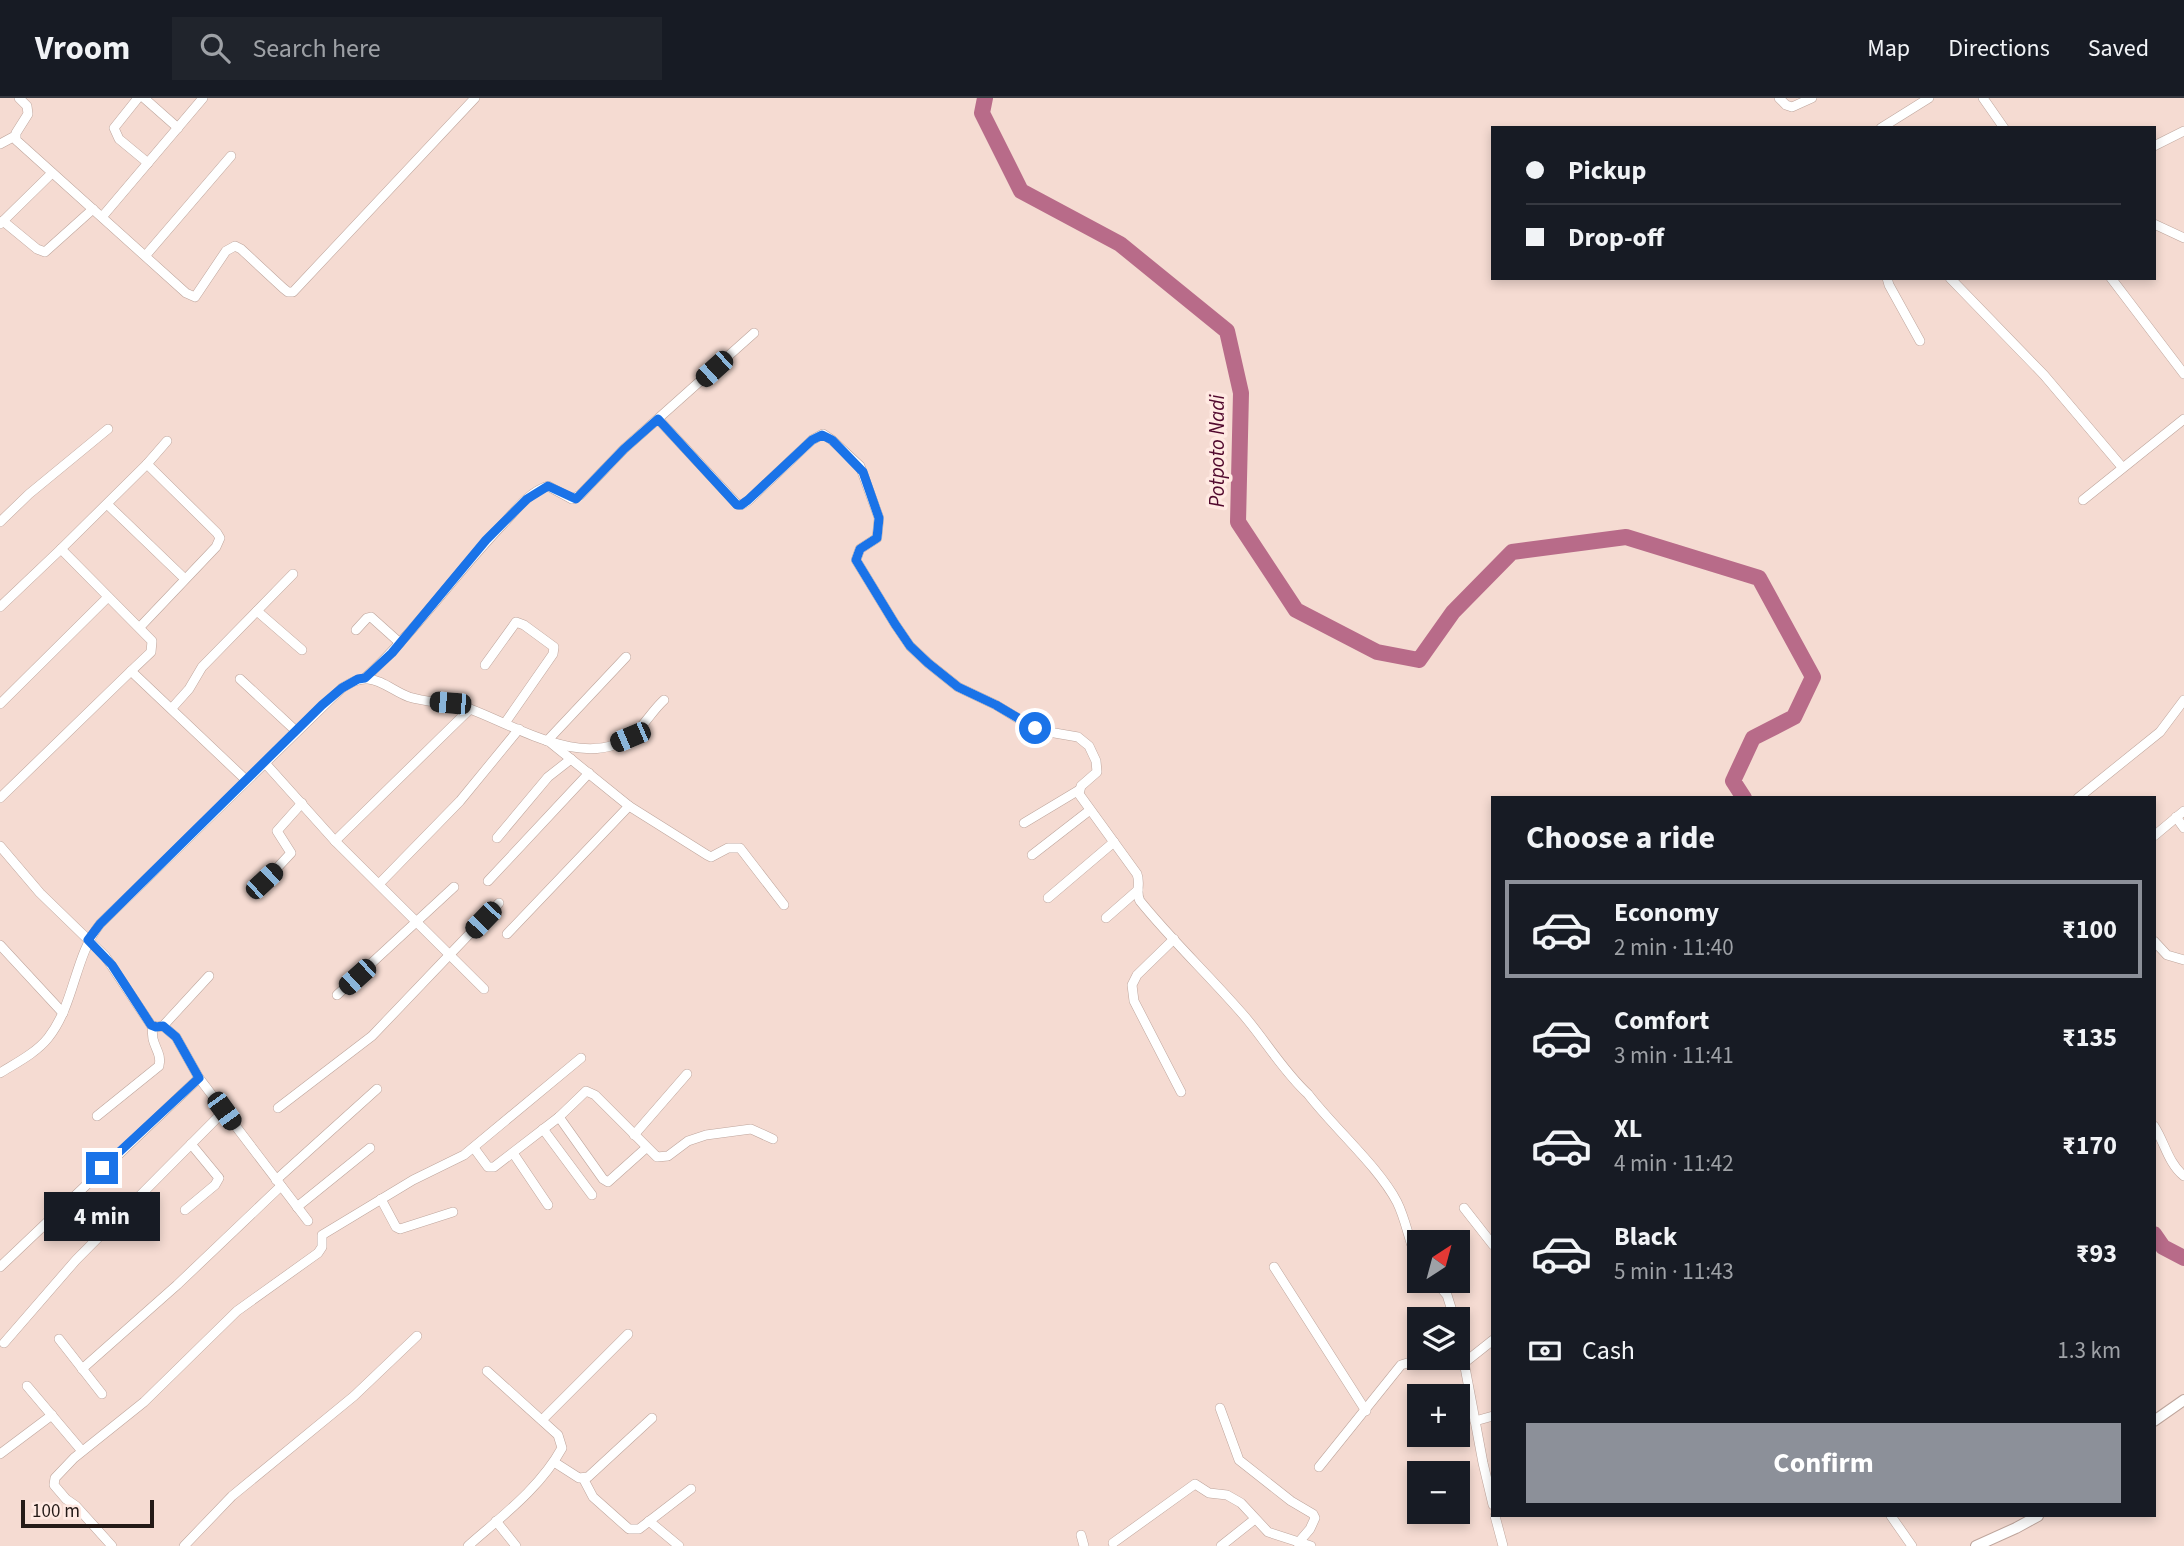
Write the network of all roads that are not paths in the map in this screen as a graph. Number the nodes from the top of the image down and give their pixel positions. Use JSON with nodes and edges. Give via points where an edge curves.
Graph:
{"nodes":[{"id":1,"x":19,"y":98,"type":"edge"},
{"id":2,"x":138,"y":98,"type":"edge"},
{"id":3,"x":144,"y":98,"type":"edge"},
{"id":4,"x":204,"y":98,"type":"edge"},
{"id":5,"x":475,"y":98,"type":"edge"},
{"id":6,"x":1779,"y":98,"type":"edge"},
{"id":7,"x":1812,"y":98,"type":"edge"},
{"id":8,"x":1928,"y":98,"type":"edge"},
{"id":9,"x":1983,"y":98,"type":"edge"},
{"id":10,"x":1884,"y":126,"type":"edge"},
{"id":11,"x":2000,"y":126,"type":"edge"},
{"id":12,"x":178,"y":128,"type":"junction"},
{"id":13,"x":2184,"y":131,"type":"edge"},
{"id":14,"x":15,"y":136,"type":"junction"},
{"id":15,"x":0,"y":144,"type":"edge"},
{"id":16,"x":2156,"y":145,"type":"edge"},
{"id":17,"x":231,"y":156,"type":"dead end"},
{"id":18,"x":148,"y":163,"type":"junction"},
{"id":19,"x":52,"y":173,"type":"junction"},
{"id":20,"x":93,"y":209,"type":"junction"},
{"id":21,"x":102,"y":217,"type":"junction"},
{"id":22,"x":1,"y":223,"type":"edge"},
{"id":23,"x":2156,"y":225,"type":"edge"},
{"id":24,"x":2184,"y":238,"type":"edge"},
{"id":25,"x":146,"y":255,"type":"junction"},
{"id":26,"x":1888,"y":280,"type":"edge"},
{"id":27,"x":1952,"y":280,"type":"edge"},
{"id":28,"x":2113,"y":280,"type":"edge"},
{"id":29,"x":754,"y":333,"type":"dead end"},
{"id":30,"x":1920,"y":341,"type":"dead end"},
{"id":31,"x":2184,"y":374,"type":"edge"},
{"id":32,"x":658,"y":419,"type":"junction"},
{"id":33,"x":2184,"y":419,"type":"edge"},
{"id":34,"x":108,"y":429,"type":"dead end"},
{"id":35,"x":167,"y":441,"type":"dead end"},
{"id":36,"x":147,"y":464,"type":"junction"},
{"id":37,"x":2122,"y":467,"type":"junction"},
{"id":38,"x":2083,"y":500,"type":"dead end"},
{"id":39,"x":107,"y":503,"type":"junction"},
{"id":40,"x":0,"y":522,"type":"edge"},
{"id":41,"x":61,"y":549,"type":"junction"},
{"id":42,"x":293,"y":574,"type":"dead end"},
{"id":43,"x":186,"y":579,"type":"junction"},
{"id":44,"x":108,"y":597,"type":"junction"},
{"id":45,"x":0,"y":607,"type":"edge"},
{"id":46,"x":257,"y":611,"type":"junction"},
{"id":47,"x":140,"y":627,"type":"junction"},
{"id":48,"x":356,"y":630,"type":"dead end"},
{"id":49,"x":401,"y":643,"type":"junction"},
{"id":50,"x":302,"y":650,"type":"dead end"},
{"id":51,"x":626,"y":656,"type":"dead end"},
{"id":52,"x":485,"y":665,"type":"dead end"},
{"id":53,"x":131,"y":671,"type":"junction"},
{"id":54,"x":365,"y":678,"type":"junction"},
{"id":55,"x":240,"y":679,"type":"dead end"},
{"id":56,"x":664,"y":700,"type":"dead end"},
{"id":57,"x":2184,"y":700,"type":"edge"},
{"id":58,"x":0,"y":704,"type":"edge"},
{"id":59,"x":172,"y":708,"type":"junction"},
{"id":60,"x":470,"y":709,"type":"junction"},
{"id":61,"x":2181,"y":713,"type":"edge"},
{"id":62,"x":505,"y":723,"type":"junction"},
{"id":63,"x":519,"y":729,"type":"junction"},
{"id":64,"x":296,"y":731,"type":"junction"},
{"id":65,"x":549,"y":742,"type":"junction"},
{"id":66,"x":571,"y":759,"type":"junction"},
{"id":67,"x":265,"y":762,"type":"junction"},
{"id":68,"x":589,"y":774,"type":"junction"},
{"id":69,"x":246,"y":780,"type":"junction"},
{"id":70,"x":1079,"y":790,"type":"junction"},
{"id":71,"x":2080,"y":796,"type":"edge"},
{"id":72,"x":0,"y":799,"type":"edge"},
{"id":73,"x":302,"y":803,"type":"junction"},
{"id":74,"x":629,"y":806,"type":"junction"},
{"id":75,"x":1090,"y":810,"type":"junction"},
{"id":76,"x":2180,"y":814,"type":"edge"},
{"id":77,"x":1024,"y":823,"type":"dead end"},
{"id":78,"x":2184,"y":828,"type":"edge"},
{"id":79,"x":2156,"y":834,"type":"edge"},
{"id":80,"x":497,"y":838,"type":"dead end"},
{"id":81,"x":335,"y":841,"type":"junction"},
{"id":82,"x":1114,"y":842,"type":"junction"},
{"id":83,"x":0,"y":846,"type":"edge"},
{"id":84,"x":1032,"y":855,"type":"dead end"},
{"id":85,"x":264,"y":881,"type":"dead end"},
{"id":86,"x":488,"y":881,"type":"dead end"},
{"id":87,"x":380,"y":883,"type":"junction"},
{"id":88,"x":454,"y":887,"type":"dead end"},
{"id":89,"x":1138,"y":890,"type":"junction"},
{"id":90,"x":1048,"y":898,"type":"dead end"},
{"id":91,"x":499,"y":904,"type":"dead end"},
{"id":92,"x":784,"y":905,"type":"dead end"},
{"id":93,"x":1106,"y":918,"type":"dead end"},
{"id":94,"x":418,"y":921,"type":"junction"},
{"id":95,"x":508,"y":934,"type":"dead end"},
{"id":96,"x":1174,"y":939,"type":"junction"},
{"id":97,"x":88,"y":940,"type":"junction"},
{"id":98,"x":2156,"y":943,"type":"edge"},
{"id":99,"x":0,"y":945,"type":"edge"},
{"id":100,"x":449,"y":955,"type":"junction"},
{"id":101,"x":2184,"y":960,"type":"edge"},
{"id":102,"x":209,"y":976,"type":"dead end"},
{"id":103,"x":484,"y":989,"type":"dead end"},
{"id":104,"x":337,"y":995,"type":"dead end"},
{"id":105,"x":63,"y":1013,"type":"junction"},
{"id":106,"x":158,"y":1026,"type":"junction"},
{"id":107,"x":581,"y":1058,"type":"dead end"},
{"id":108,"x":0,"y":1073,"type":"edge"},
{"id":109,"x":687,"y":1074,"type":"dead end"},
{"id":110,"x":199,"y":1078,"type":"junction"},
{"id":111,"x":377,"y":1089,"type":"dead end"},
{"id":112,"x":1181,"y":1092,"type":"dead end"},
{"id":113,"x":278,"y":1108,"type":"dead end"},
{"id":114,"x":224,"y":1111,"type":"junction"},
{"id":115,"x":97,"y":1116,"type":"dead end"},
{"id":116,"x":559,"y":1116,"type":"junction"},
{"id":117,"x":543,"y":1129,"type":"junction"},
{"id":118,"x":2156,"y":1129,"type":"edge"},
{"id":119,"x":634,"y":1135,"type":"junction"},
{"id":120,"x":773,"y":1139,"type":"dead end"},
{"id":121,"x":191,"y":1144,"type":"junction"},
{"id":122,"x":370,"y":1148,"type":"dead end"},
{"id":123,"x":474,"y":1148,"type":"junction"},
{"id":124,"x":646,"y":1148,"type":"junction"},
{"id":125,"x":513,"y":1153,"type":"junction"},
{"id":126,"x":2184,"y":1176,"type":"edge"},
{"id":127,"x":278,"y":1183,"type":"junction"},
{"id":128,"x":592,"y":1195,"type":"dead end"},
{"id":129,"x":381,"y":1199,"type":"junction"},
{"id":130,"x":548,"y":1205,"type":"dead end"},
{"id":131,"x":297,"y":1207,"type":"junction"},
{"id":132,"x":1464,"y":1208,"type":"dead end"},
{"id":133,"x":185,"y":1210,"type":"dead end"},
{"id":134,"x":453,"y":1212,"type":"dead end"},
{"id":135,"x":308,"y":1221,"type":"dead end"},
{"id":136,"x":1407,"y":1231,"type":"edge"},
{"id":137,"x":1491,"y":1242,"type":"edge"},
{"id":138,"x":0,"y":1267,"type":"edge"},
{"id":139,"x":1274,"y":1267,"type":"dead end"},
{"id":140,"x":628,"y":1334,"type":"dead end"},
{"id":141,"x":417,"y":1336,"type":"dead end"},
{"id":142,"x":59,"y":1339,"type":"dead end"},
{"id":143,"x":1491,"y":1342,"type":"edge"},
{"id":144,"x":4,"y":1343,"type":"dead end"},
{"id":145,"x":1470,"y":1358,"type":"edge"},
{"id":146,"x":1407,"y":1363,"type":"edge"},
{"id":147,"x":82,"y":1369,"type":"junction"},
{"id":148,"x":1465,"y":1370,"type":"edge"},
{"id":149,"x":487,"y":1371,"type":"dead end"},
{"id":150,"x":27,"y":1386,"type":"dead end"},
{"id":151,"x":102,"y":1394,"type":"dead end"},
{"id":152,"x":2184,"y":1400,"type":"edge"},
{"id":153,"x":1220,"y":1408,"type":"dead end"},
{"id":154,"x":1366,"y":1411,"type":"junction"},
{"id":155,"x":52,"y":1415,"type":"junction"},
{"id":156,"x":1491,"y":1417,"type":"edge"},
{"id":157,"x":652,"y":1418,"type":"dead end"},
{"id":158,"x":542,"y":1420,"type":"junction"},
{"id":159,"x":1475,"y":1421,"type":"junction"},
{"id":160,"x":2156,"y":1421,"type":"edge"},
{"id":161,"x":82,"y":1451,"type":"junction"},
{"id":162,"x":0,"y":1454,"type":"edge"},
{"id":163,"x":554,"y":1462,"type":"junction"},
{"id":164,"x":1319,"y":1467,"type":"dead end"},
{"id":165,"x":583,"y":1478,"type":"junction"},
{"id":166,"x":691,"y":1489,"type":"dead end"},
{"id":167,"x":1491,"y":1496,"type":"edge"},
{"id":168,"x":1495,"y":1517,"type":"edge"},
{"id":169,"x":1892,"y":1517,"type":"edge"},
{"id":170,"x":2036,"y":1517,"type":"edge"},
{"id":171,"x":1255,"y":1519,"type":"junction"},
{"id":172,"x":496,"y":1521,"type":"junction"},
{"id":173,"x":649,"y":1521,"type":"junction"},
{"id":174,"x":1081,"y":1535,"type":"dead end"},
{"id":175,"x":1113,"y":1543,"type":"dead end"},
{"id":176,"x":1304,"y":1545,"type":"edge"},
{"id":177,"x":111,"y":1546,"type":"edge"},
{"id":178,"x":184,"y":1546,"type":"edge"},
{"id":179,"x":468,"y":1546,"type":"edge"},
{"id":180,"x":516,"y":1546,"type":"edge"},
{"id":181,"x":679,"y":1546,"type":"edge"},
{"id":182,"x":1084,"y":1546,"type":"edge"},
{"id":183,"x":1221,"y":1546,"type":"edge"},
{"id":184,"x":1503,"y":1546,"type":"edge"},
{"id":185,"x":1912,"y":1546,"type":"edge"},
{"id":186,"x":1976,"y":1546,"type":"edge"}],
"edges":[{"from":1,"to":14,"type":"street","via":[[28,114]]},
{"from":2,"to":18,"type":"street","via":[[114,128],[119,139]]},
{"from":3,"to":12,"type":"street"},
{"from":4,"to":12,"type":"street"},
{"from":5,"to":25,"type":"street","via":[[293,292],[235,246],[226,251],[195,296]]},
{"from":6,"to":7,"type":"street","via":[[1792,107]]},
{"from":8,"to":10,"type":"street"},
{"from":9,"to":11,"type":"street"},
{"from":12,"to":18,"type":"street"},
{"from":13,"to":16,"type":"street"},
{"from":14,"to":15,"type":"street"},
{"from":14,"to":19,"type":"street"},
{"from":17,"to":25,"type":"street"},
{"from":18,"to":21,"type":"street"},
{"from":19,"to":20,"type":"street"},
{"from":19,"to":22,"type":"street"},
{"from":20,"to":21,"type":"street"},
{"from":20,"to":22,"type":"street","via":[[45,252]]},
{"from":21,"to":25,"type":"street"},
{"from":23,"to":24,"type":"street"},
{"from":26,"to":30,"type":"street"},
{"from":27,"to":37,"type":"street","via":[[2044,375]]},
{"from":28,"to":31,"type":"street"},
{"from":29,"to":32,"type":"street"},
{"from":32,"to":49,"type":"street","via":[[576,499],[552,486],[544,487],[511,514]]},
{"from":32,"to":70,"type":"street","via":[[737,505],[812,440],[822,435],[832,440],[863,472],[879,518],[877,538],[860,549],[856,560],[910,646],[958,687],[1035,728],[1084,741],[1097,768]]},
{"from":33,"to":37,"type":"street"},
{"from":34,"to":40,"type":"street"},
{"from":35,"to":36,"type":"street"},
{"from":36,"to":39,"type":"street"},
{"from":36,"to":43,"type":"street","via":[[220,538]]},
{"from":37,"to":38,"type":"street"},
{"from":39,"to":41,"type":"street"},
{"from":39,"to":43,"type":"street"},
{"from":41,"to":44,"type":"street"},
{"from":41,"to":45,"type":"street"},
{"from":42,"to":46,"type":"street"},
{"from":43,"to":47,"type":"street"},
{"from":44,"to":47,"type":"street"},
{"from":44,"to":58,"type":"street"},
{"from":46,"to":50,"type":"street"},
{"from":46,"to":59,"type":"street","via":[[202,667]]},
{"from":47,"to":53,"type":"street","via":[[153,645]]},
{"from":48,"to":49,"type":"street","via":[[371,617]]},
{"from":49,"to":54,"type":"street"},
{"from":51,"to":65,"type":"street"},
{"from":52,"to":62,"type":"street","via":[[516,622],[554,648]]},
{"from":53,"to":59,"type":"street"},
{"from":53,"to":72,"type":"street"},
{"from":54,"to":60,"type":"street","via":[[407,696]]},
{"from":54,"to":64,"type":"street","via":[[342,688]]},
{"from":55,"to":64,"type":"street"},
{"from":56,"to":65,"type":"street","via":[[637,732],[612,744],[592,749]]},
{"from":57,"to":61,"type":"street"},
{"from":59,"to":69,"type":"street"},
{"from":60,"to":62,"type":"street"},
{"from":60,"to":81,"type":"street"},
{"from":61,"to":71,"type":"street"},
{"from":62,"to":63,"type":"street"},
{"from":63,"to":65,"type":"street"},
{"from":63,"to":87,"type":"street","via":[[460,801]]},
{"from":64,"to":67,"type":"street"},
{"from":65,"to":66,"type":"street"},
{"from":66,"to":68,"type":"street"},
{"from":66,"to":80,"type":"street","via":[[548,776]]},
{"from":67,"to":69,"type":"street"},
{"from":67,"to":73,"type":"street"},
{"from":68,"to":74,"type":"street"},
{"from":68,"to":86,"type":"street"},
{"from":69,"to":97,"type":"street"},
{"from":70,"to":75,"type":"street"},
{"from":70,"to":77,"type":"street"},
{"from":73,"to":81,"type":"street"},
{"from":73,"to":85,"type":"street","via":[[277,831],[291,853]]},
{"from":74,"to":92,"type":"street","via":[[711,857],[728,848],[740,848]]},
{"from":74,"to":95,"type":"street"},
{"from":75,"to":82,"type":"street"},
{"from":75,"to":84,"type":"street"},
{"from":76,"to":78,"type":"street"},
{"from":76,"to":79,"type":"street"},
{"from":81,"to":87,"type":"street"},
{"from":82,"to":89,"type":"street","via":[[1137,874]]},
{"from":82,"to":90,"type":"street"},
{"from":83,"to":97,"type":"street"},
{"from":87,"to":94,"type":"street"},
{"from":88,"to":94,"type":"street"},
{"from":89,"to":93,"type":"street"},
{"from":89,"to":96,"type":"street","via":[[1140,901]]},
{"from":91,"to":100,"type":"street"},
{"from":94,"to":100,"type":"street"},
{"from":94,"to":104,"type":"street"},
{"from":96,"to":112,"type":"street","via":[[1137,975],[1132,991]]},
{"from":96,"to":136,"type":"street","via":[[1390,1190]]},
{"from":97,"to":105,"type":"street"},
{"from":97,"to":106,"type":"street"},
{"from":98,"to":101,"type":"street","via":[[2167,956]]},
{"from":99,"to":105,"type":"street"},
{"from":100,"to":103,"type":"street"},
{"from":100,"to":113,"type":"street","via":[[362,1045]]},
{"from":102,"to":106,"type":"street"},
{"from":105,"to":108,"type":"street","via":[[38,1048]]},
{"from":106,"to":110,"type":"street","via":[[176,1037]]},
{"from":106,"to":115,"type":"street","via":[[151,1039],[159,1066]]},
{"from":107,"to":123,"type":"street"},
{"from":109,"to":119,"type":"street"},
{"from":110,"to":114,"type":"street"},
{"from":110,"to":138,"type":"street"},
{"from":111,"to":127,"type":"street"},
{"from":114,"to":121,"type":"street"},
{"from":114,"to":127,"type":"street"},
{"from":116,"to":117,"type":"street"},
{"from":116,"to":119,"type":"street","via":[[590,1091]]},
{"from":116,"to":124,"type":"street","via":[[608,1182]]},
{"from":117,"to":125,"type":"street"},
{"from":117,"to":128,"type":"street"},
{"from":118,"to":126,"type":"street","via":[[2170,1160]]},
{"from":119,"to":124,"type":"street"},
{"from":120,"to":124,"type":"street","via":[[751,1129],[697,1137],[662,1158]]},
{"from":121,"to":133,"type":"street","via":[[219,1178]]},
{"from":121,"to":144,"type":"street","via":[[76,1260]]},
{"from":122,"to":131,"type":"street"},
{"from":123,"to":125,"type":"street","via":[[491,1167]]},
{"from":123,"to":129,"type":"street"},
{"from":125,"to":130,"type":"street"},
{"from":127,"to":131,"type":"street"},
{"from":127,"to":147,"type":"street","via":[[177,1285]]},
{"from":129,"to":134,"type":"street","via":[[400,1229]]},
{"from":129,"to":161,"type":"street","via":[[322,1236],[318,1253],[237,1311],[144,1402]]},
{"from":131,"to":135,"type":"street"},
{"from":132,"to":137,"type":"street"},
{"from":139,"to":154,"type":"street"},
{"from":140,"to":158,"type":"street"},
{"from":141,"to":178,"type":"street","via":[[354,1396],[232,1496]]},
{"from":142,"to":147,"type":"street"},
{"from":143,"to":145,"type":"street"},
{"from":146,"to":154,"type":"street","via":[[1385,1382]]},
{"from":147,"to":151,"type":"street"},
{"from":148,"to":159,"type":"street"},
{"from":149,"to":158,"type":"street"},
{"from":150,"to":155,"type":"street"},
{"from":152,"to":160,"type":"main road"},
{"from":153,"to":176,"type":"street","via":[[1239,1460],[1315,1518]]},
{"from":154,"to":164,"type":"street"},
{"from":155,"to":161,"type":"street"},
{"from":155,"to":162,"type":"street"},
{"from":156,"to":159,"type":"street"},
{"from":157,"to":165,"type":"street","via":[[593,1474]]},
{"from":158,"to":163,"type":"street","via":[[562,1444]]},
{"from":159,"to":167,"type":"street"},
{"from":161,"to":177,"type":"street","via":[[55,1478],[54,1485]]},
{"from":163,"to":165,"type":"street"},
{"from":163,"to":172,"type":"street"},
{"from":165,"to":173,"type":"street","via":[[593,1497],[629,1528],[639,1529]]},
{"from":166,"to":173,"type":"street"},
{"from":168,"to":184,"type":"street"},
{"from":169,"to":185,"type":"street"},
{"from":170,"to":186,"type":"main road"},
{"from":171,"to":175,"type":"street","via":[[1235,1499],[1209,1493],[1195,1484]]},
{"from":171,"to":176,"type":"street","via":[[1268,1532]]},
{"from":171,"to":183,"type":"street"},
{"from":172,"to":179,"type":"street"},
{"from":172,"to":180,"type":"street"},
{"from":173,"to":181,"type":"street"},
{"from":174,"to":182,"type":"street"}]}
